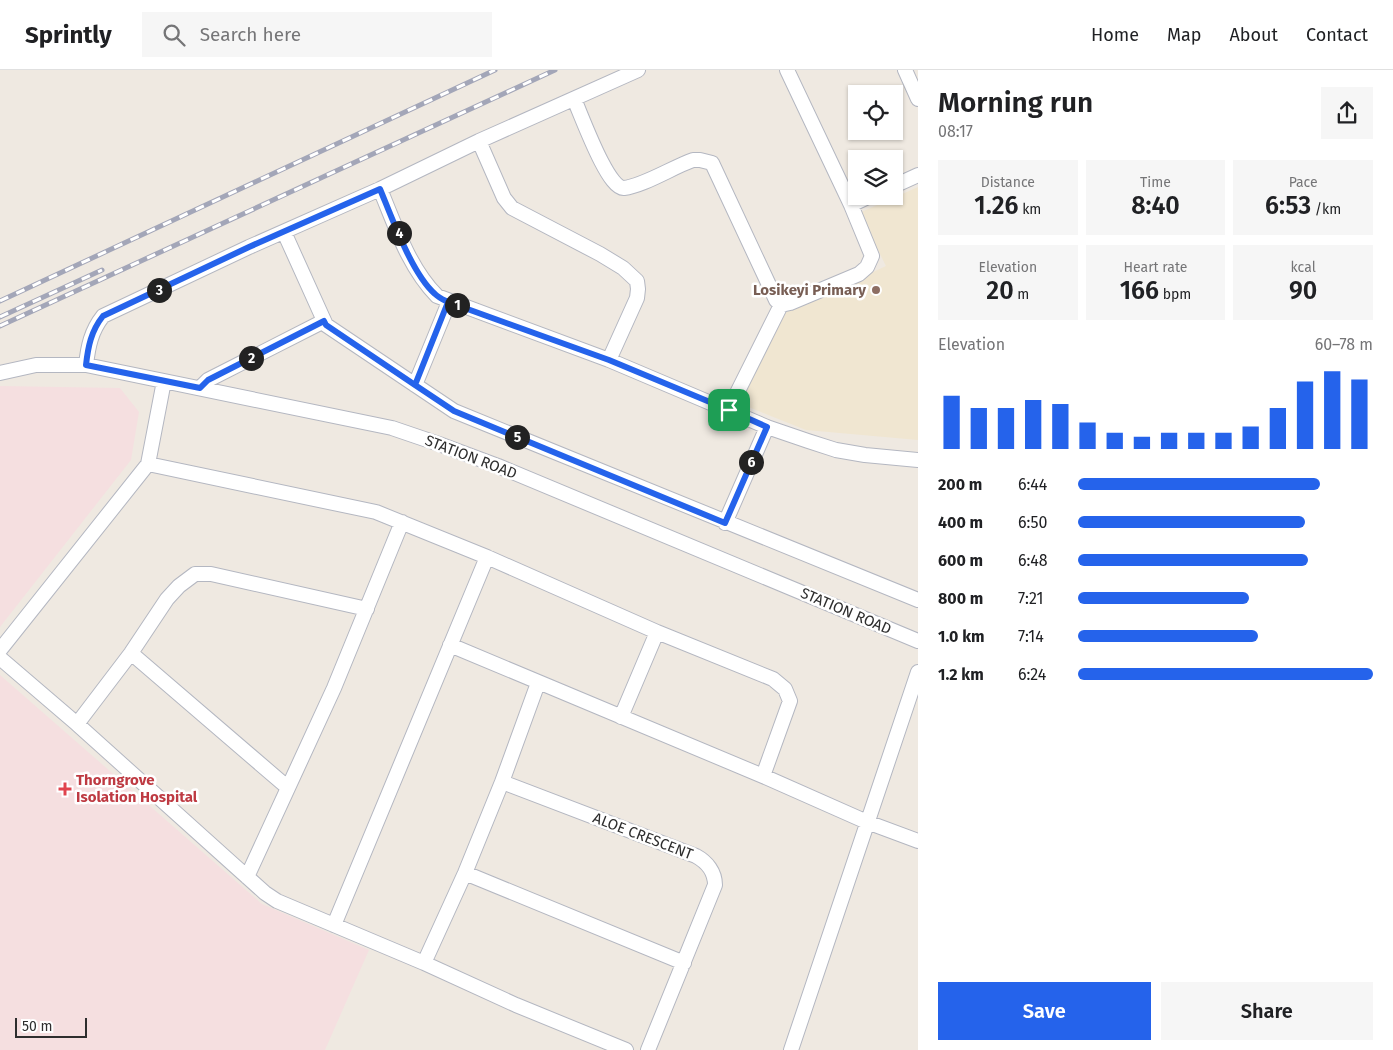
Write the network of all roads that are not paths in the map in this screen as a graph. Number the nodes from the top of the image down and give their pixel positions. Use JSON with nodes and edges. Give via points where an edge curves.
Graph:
{"nodes":[{"id":1,"x":638,"y":70,"type":"edge"},
{"id":2,"x":787,"y":70,"type":"edge"},
{"id":3,"x":905,"y":70,"type":"edge"},
{"id":4,"x":574,"y":99,"type":"junction"},
{"id":5,"x":918,"y":99,"type":"edge"},
{"id":6,"x":479,"y":141,"type":"junction"},
{"id":7,"x":918,"y":175,"type":"edge"},
{"id":8,"x":903,"y":182,"type":"edge"},
{"id":9,"x":380,"y":189,"type":"junction"},
{"id":10,"x":848,"y":201,"type":"edge"},
{"id":11,"x":850,"y":205,"type":"edge"},
{"id":12,"x":284,"y":232,"type":"junction"},
{"id":13,"x":448,"y":302,"type":"junction"},
{"id":14,"x":781,"y":305,"type":"junction"},
{"id":15,"x":324,"y":321,"type":"junction"},
{"id":16,"x":609,"y":360,"type":"junction"},
{"id":17,"x":86,"y":365,"type":"junction"},
{"id":18,"x":0,"y":373,"type":"edge"},
{"id":19,"x":164,"y":381,"type":"junction"},
{"id":20,"x":415,"y":385,"type":"junction"},
{"id":21,"x":200,"y":388,"type":"junction"},
{"id":22,"x":729,"y":410,"type":"junction"},
{"id":23,"x":767,"y":427,"type":"junction"},
{"id":24,"x":918,"y":460,"type":"edge"},
{"id":25,"x":148,"y":464,"type":"junction"},
{"id":26,"x":402,"y":522,"type":"junction"},
{"id":27,"x":725,"y":523,"type":"junction"},
{"id":28,"x":487,"y":556,"type":"junction"},
{"id":29,"x":918,"y":600,"type":"edge"},
{"id":30,"x":367,"y":609,"type":"junction"},
{"id":31,"x":657,"y":632,"type":"junction"},
{"id":32,"x":918,"y":641,"type":"edge"},
{"id":33,"x":450,"y":645,"type":"junction"},
{"id":34,"x":0,"y":650,"type":"edge"},
{"id":35,"x":131,"y":653,"type":"junction"},
{"id":36,"x":0,"y":658,"type":"edge"},
{"id":37,"x":918,"y":672,"type":"edge"},
{"id":38,"x":538,"y":683,"type":"junction"},
{"id":39,"x":621,"y":717,"type":"junction"},
{"id":40,"x":77,"y":724,"type":"junction"},
{"id":41,"x":763,"y":776,"type":"junction"},
{"id":42,"x":502,"y":782,"type":"junction"},
{"id":43,"x":287,"y":787,"type":"junction"},
{"id":44,"x":867,"y":822,"type":"junction"},
{"id":45,"x":918,"y":841,"type":"edge"},
{"id":46,"x":465,"y":873,"type":"junction"},
{"id":47,"x":248,"y":877,"type":"junction"},
{"id":48,"x":334,"y":925,"type":"junction"},
{"id":49,"x":424,"y":963,"type":"junction"},
{"id":50,"x":684,"y":964,"type":"junction"},
{"id":51,"x":626,"y":1050,"type":"edge"},
{"id":52,"x":648,"y":1050,"type":"edge"},
{"id":53,"x":792,"y":1050,"type":"edge"}],
"edges":[{"from":1,"to":4,"type":"street"},
{"from":2,"to":10,"type":"street"},
{"from":3,"to":5,"type":"street"},
{"from":4,"to":6,"type":"street"},
{"from":4,"to":14,"type":"street","via":[[607,172],[620,188],[639,184],[693,160],[712,163]]},
{"from":6,"to":9,"type":"street"},
{"from":6,"to":16,"type":"street","via":[[504,198],[512,208],[600,254],[623,268],[636,281],[637,298]]},
{"from":7,"to":8,"type":"street"},
{"from":9,"to":12,"type":"street"},
{"from":9,"to":13,"type":"street","via":[[420,274],[437,296]]},
{"from":11,"to":14,"type":"street","via":[[872,253],[867,267],[859,274]]},
{"from":12,"to":15,"type":"street"},
{"from":12,"to":17,"type":"street","via":[[103,316],[88,343]]},
{"from":13,"to":16,"type":"street"},
{"from":13,"to":20,"type":"street"},
{"from":14,"to":22,"type":"street"},
{"from":15,"to":20,"type":"street"},
{"from":15,"to":21,"type":"street","via":[[208,380]]},
{"from":16,"to":22,"type":"street"},
{"from":17,"to":18,"type":"street","name":"STATION ROAD","via":[[36,365]]},
{"from":17,"to":19,"type":"street","name":"STATION ROAD"},
{"from":19,"to":21,"type":"street","name":"STATION ROAD"},
{"from":19,"to":25,"type":"street"},
{"from":20,"to":27,"type":"street","via":[[454,411]]},
{"from":21,"to":32,"type":"street","name":"STATION ROAD","via":[[392,428],[439,444]]},
{"from":22,"to":23,"type":"street"},
{"from":23,"to":24,"type":"street","via":[[836,450]]},
{"from":23,"to":27,"type":"street"},
{"from":25,"to":26,"type":"street","via":[[361,508]]},
{"from":25,"to":34,"type":"street"},
{"from":26,"to":28,"type":"street"},
{"from":26,"to":30,"type":"street"},
{"from":27,"to":29,"type":"street"},
{"from":28,"to":31,"type":"street"},
{"from":28,"to":33,"type":"street"},
{"from":30,"to":35,"type":"street","via":[[212,574],[195,574],[167,599]]},
{"from":30,"to":43,"type":"street"},
{"from":31,"to":39,"type":"street"},
{"from":31,"to":41,"type":"street","via":[[773,679],[786,689],[790,701]]},
{"from":33,"to":38,"type":"street"},
{"from":33,"to":48,"type":"street"},
{"from":35,"to":40,"type":"street"},
{"from":35,"to":43,"type":"street"},
{"from":36,"to":40,"type":"street"},
{"from":37,"to":44,"type":"street"},
{"from":38,"to":39,"type":"street"},
{"from":38,"to":42,"type":"street"},
{"from":39,"to":41,"type":"street"},
{"from":40,"to":47,"type":"street"},
{"from":41,"to":44,"type":"street"},
{"from":42,"to":46,"type":"street"},
{"from":42,"to":50,"type":"street","name":"ALOE CRESCENT","via":[[704,860],[714,876],[715,885]]},
{"from":43,"to":47,"type":"street"},
{"from":44,"to":45,"type":"street"},
{"from":44,"to":53,"type":"street"},
{"from":46,"to":49,"type":"street"},
{"from":46,"to":50,"type":"street"},
{"from":47,"to":48,"type":"street","via":[[277,901]]},
{"from":48,"to":49,"type":"street"},
{"from":49,"to":51,"type":"street"},
{"from":50,"to":52,"type":"street","name":"ALOE CRESCENT"}]}
